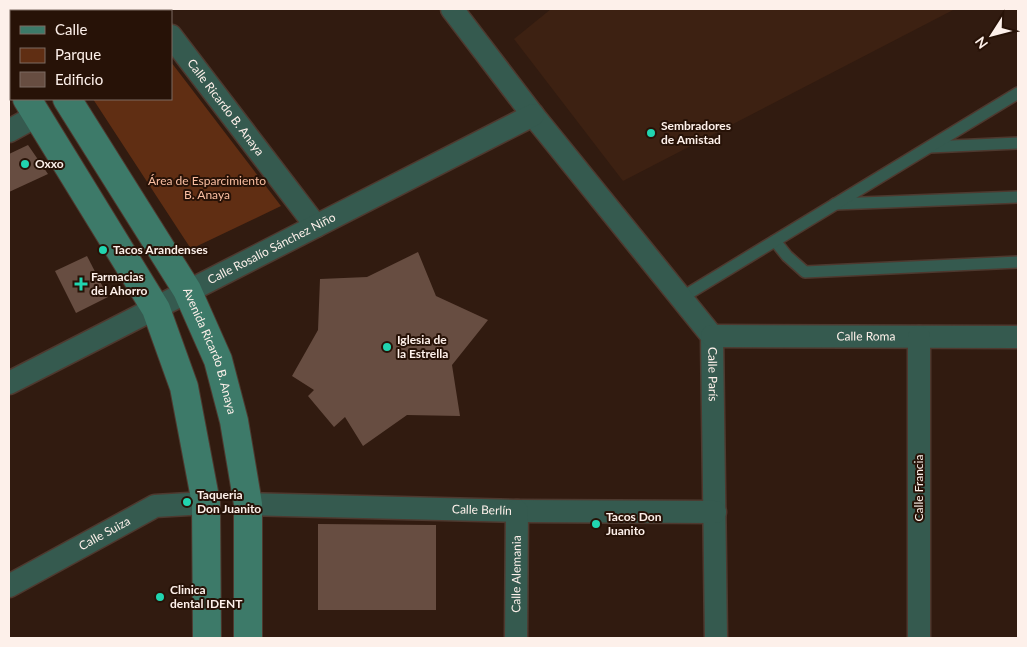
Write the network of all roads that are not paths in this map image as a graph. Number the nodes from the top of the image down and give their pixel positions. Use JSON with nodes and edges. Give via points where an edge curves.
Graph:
{"nodes":[{"id":1,"x":452,"y":9,"type":"edge"},
{"id":2,"x":172,"y":37,"type":"edge"},
{"id":3,"x":1018,"y":93,"type":"edge"},
{"id":4,"x":67,"y":100,"type":"edge"},
{"id":5,"x":32,"y":107,"type":"edge"},
{"id":6,"x":533,"y":115,"type":"junction"},
{"id":7,"x":9,"y":131,"type":"edge"},
{"id":8,"x":1018,"y":143,"type":"edge"},
{"id":9,"x":929,"y":147,"type":"junction"},
{"id":10,"x":1018,"y":197,"type":"edge"},
{"id":11,"x":835,"y":204,"type":"junction"},
{"id":12,"x":316,"y":226,"type":"junction"},
{"id":13,"x":775,"y":240,"type":"junction"},
{"id":14,"x":1018,"y":262,"type":"edge"},
{"id":15,"x":187,"y":290,"type":"junction"},
{"id":16,"x":681,"y":298,"type":"junction"},
{"id":17,"x":156,"y":309,"type":"junction"},
{"id":18,"x":712,"y":336,"type":"junction"},
{"id":19,"x":919,"y":337,"type":"junction"},
{"id":20,"x":1018,"y":337,"type":"edge"},
{"id":21,"x":9,"y":382,"type":"edge"},
{"id":22,"x":206,"y":503,"type":"junction"},
{"id":23,"x":248,"y":504,"type":"junction"},
{"id":24,"x":517,"y":512,"type":"junction"},
{"id":25,"x":715,"y":512,"type":"junction"},
{"id":26,"x":9,"y":586,"type":"edge"},
{"id":27,"x":207,"y":638,"type":"edge"},
{"id":28,"x":248,"y":638,"type":"edge"},
{"id":29,"x":516,"y":638,"type":"edge"},
{"id":30,"x":716,"y":638,"type":"edge"},
{"id":31,"x":919,"y":638,"type":"edge"}],
"edges":[{"from":1,"to":6,"type":"street","name":"Calle París"},
{"from":2,"to":12,"type":"street","name":"Calle Ricardo B. Anaya"},
{"from":3,"to":9,"type":"lane"},
{"from":4,"to":15,"type":"main road","name":"Avenida Ricardo B. Anaya"},
{"from":5,"to":7,"type":"street"},
{"from":5,"to":17,"type":"main road"},
{"from":6,"to":12,"type":"street","name":"Calle Rosalío Sánchez Niño"},
{"from":6,"to":16,"type":"street","name":"Calle París"},
{"from":8,"to":9,"type":"lane"},
{"from":9,"to":11,"type":"lane"},
{"from":10,"to":11,"type":"lane"},
{"from":11,"to":13,"type":"lane"},
{"from":12,"to":15,"type":"street","name":"Calle Rosalío Sánchez Niño"},
{"from":13,"to":14,"type":"lane","via":[[786,256],[805,272]]},
{"from":13,"to":16,"type":"lane"},
{"from":15,"to":17,"type":"street","name":"Calle Rosalío Sánchez Niño"},
{"from":15,"to":23,"type":"main road","name":"Avenida Ricardo B. Anaya","via":[[218,360],[234,421]]},
{"from":16,"to":18,"type":"street","name":"Calle París"},
{"from":17,"to":21,"type":"street","name":"Calle Rosalío Sánchez Niño"},
{"from":17,"to":22,"type":"main road","via":[[184,387]]},
{"from":18,"to":19,"type":"street","name":"Calle Roma"},
{"from":18,"to":25,"type":"street","name":"Calle París"},
{"from":19,"to":20,"type":"street","name":"Calle Roma"},
{"from":19,"to":31,"type":"street","name":"Calle Francia"},
{"from":22,"to":26,"type":"street","name":"Calle Suiza","via":[[155,506]]},
{"from":22,"to":27,"type":"main road"},
{"from":23,"to":24,"type":"street","name":"Calle Berlín"},
{"from":23,"to":28,"type":"main road","name":"Avenida Ricardo B. Anaya"},
{"from":24,"to":25,"type":"street","name":"Calle Berlín"},
{"from":24,"to":29,"type":"street","name":"Calle Alemania"},
{"from":25,"to":30,"type":"street","name":"Calle París"}]}
